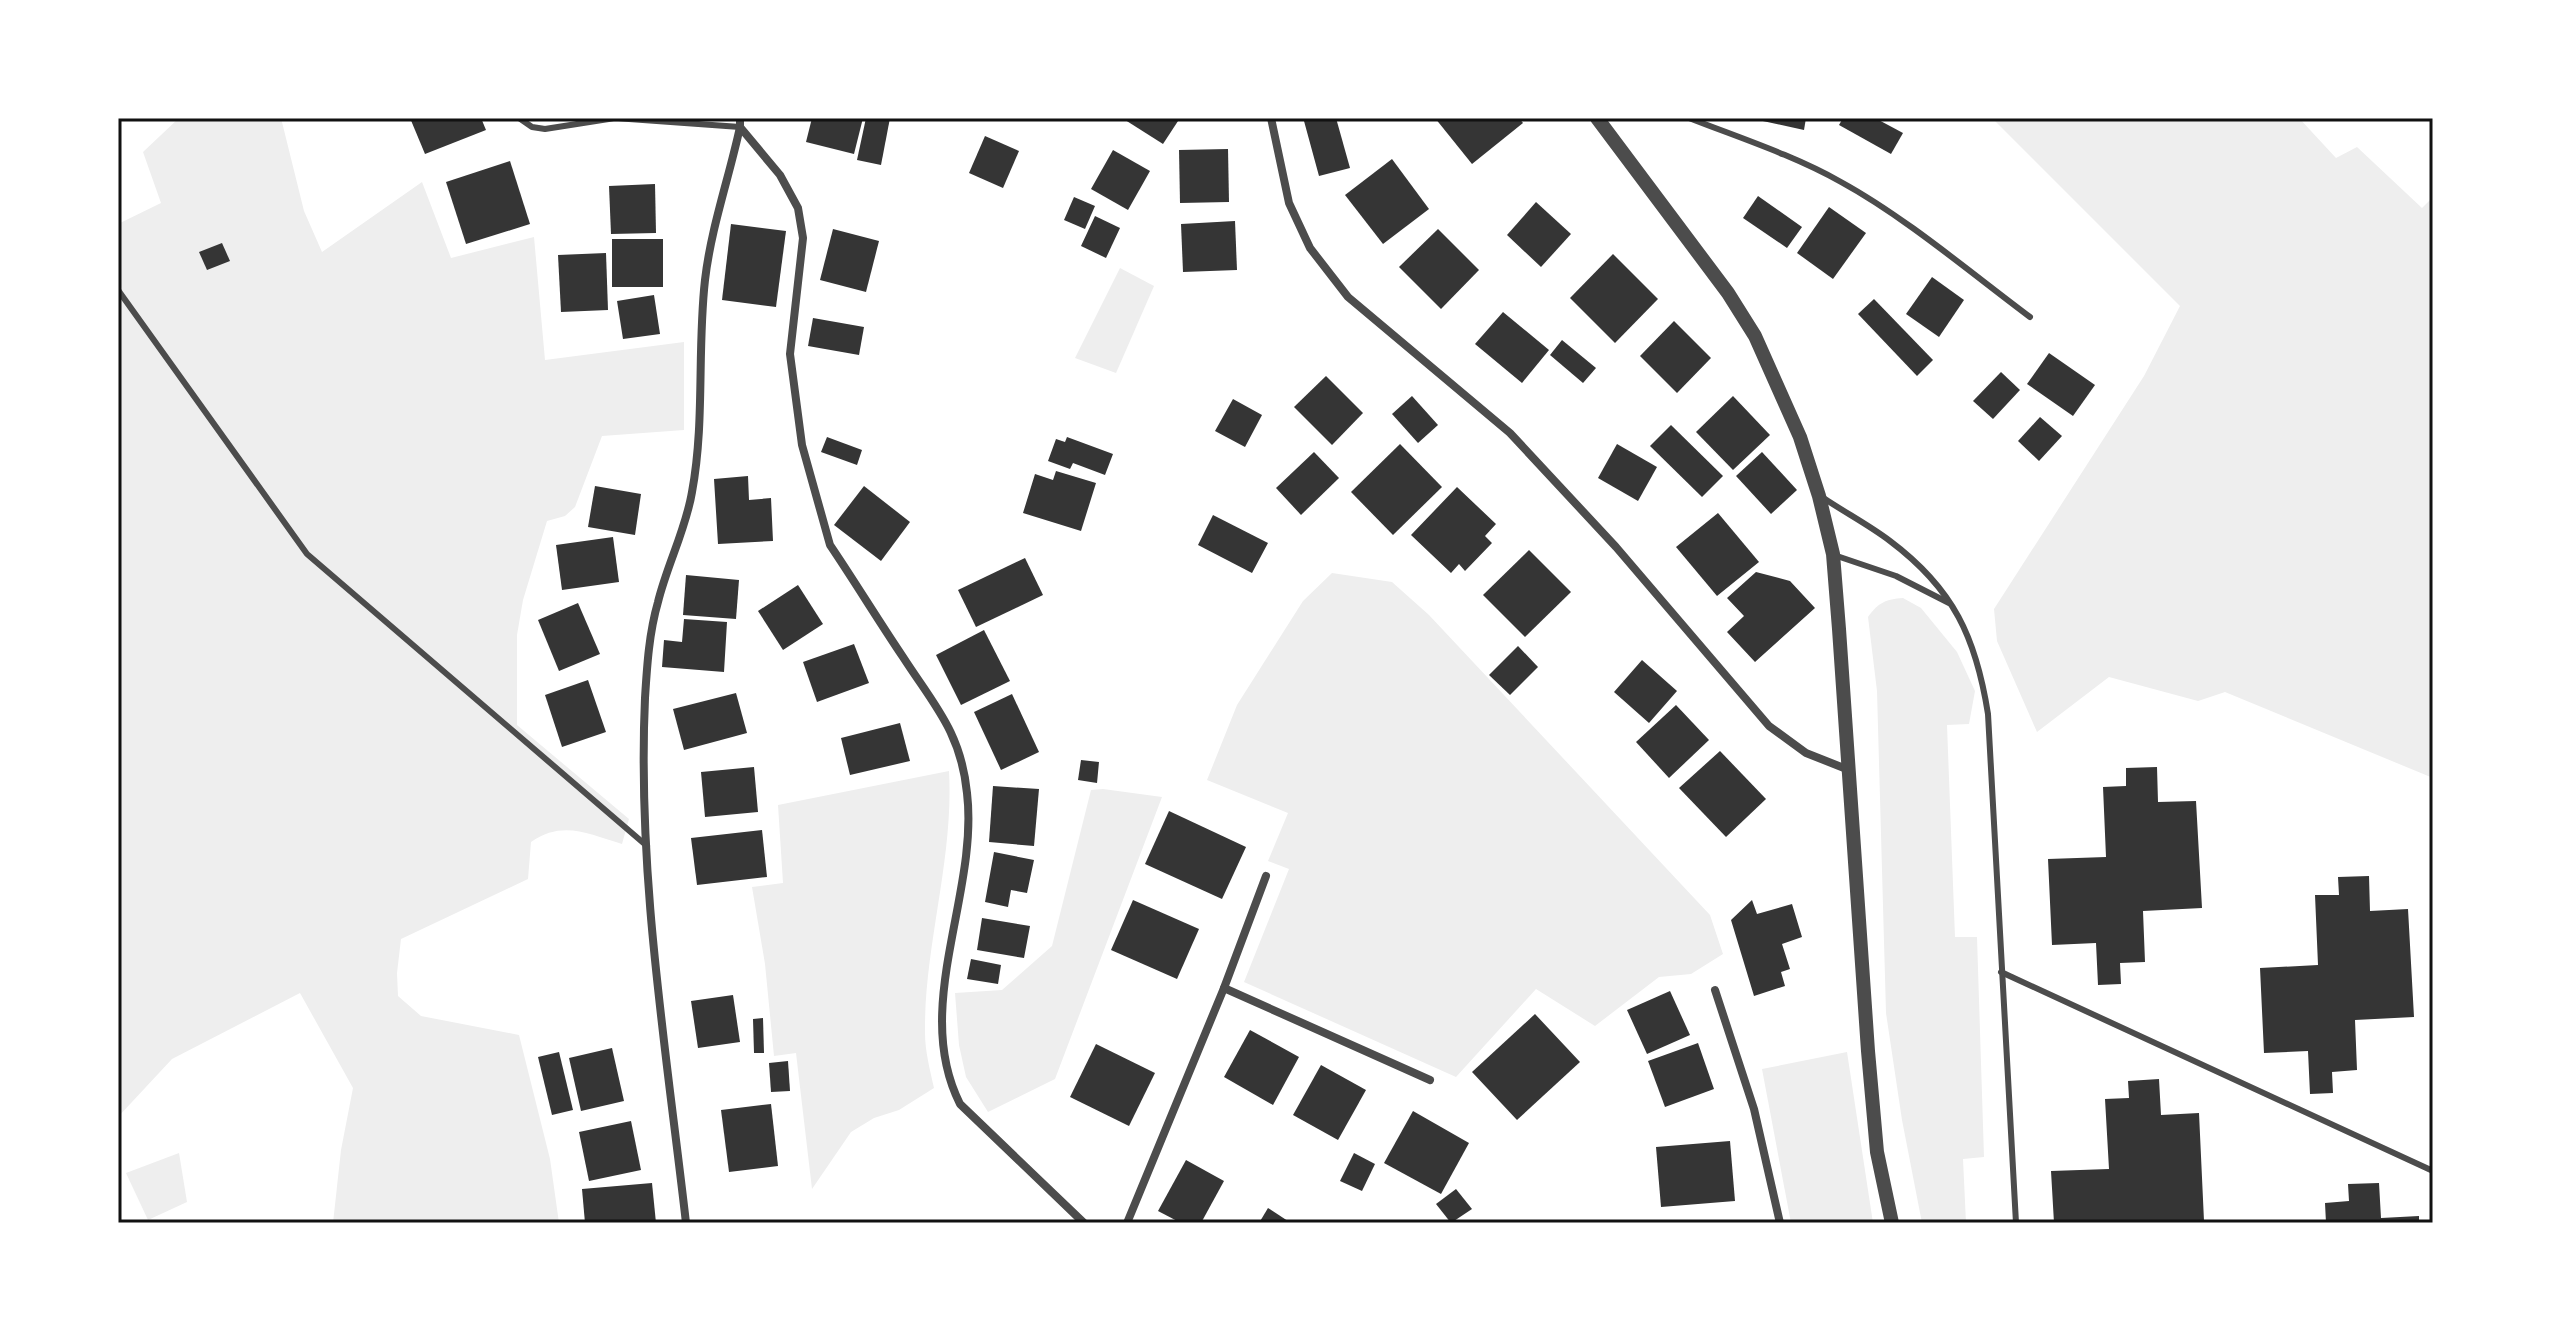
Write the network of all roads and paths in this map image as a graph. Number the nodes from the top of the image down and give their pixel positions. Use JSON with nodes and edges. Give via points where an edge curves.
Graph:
{"nodes":[{"id":1,"x":519,"y":118,"type":"edge"},
{"id":2,"x":1271,"y":118,"type":"edge"},
{"id":3,"x":1597,"y":118,"type":"edge"},
{"id":4,"x":1689,"y":118,"type":"edge"},
{"id":5,"x":740,"y":122,"type":"edge"},
{"id":6,"x":118,"y":290,"type":"edge"},
{"id":7,"x":2030,"y":317,"type":"dead end"},
{"id":8,"x":1819,"y":496,"type":"junction"},
{"id":9,"x":1833,"y":554,"type":"junction"},
{"id":10,"x":1952,"y":605,"type":"junction"},
{"id":11,"x":1849,"y":770,"type":"junction"},
{"id":12,"x":647,"y":846,"type":"junction"},
{"id":13,"x":1266,"y":876,"type":"dead end"},
{"id":14,"x":2001,"y":972,"type":"junction"},
{"id":15,"x":1224,"y":988,"type":"junction"},
{"id":16,"x":1715,"y":990,"type":"dead end"},
{"id":17,"x":1430,"y":1080,"type":"dead end"},
{"id":18,"x":2433,"y":1171,"type":"edge"},
{"id":19,"x":686,"y":1223,"type":"edge"},
{"id":20,"x":1084,"y":1223,"type":"edge"},
{"id":21,"x":1127,"y":1223,"type":"edge"},
{"id":22,"x":1780,"y":1223,"type":"edge"},
{"id":23,"x":1892,"y":1223,"type":"edge"},
{"id":24,"x":2016,"y":1223,"type":"edge"}],
"edges":[{"from":1,"to":5,"type":"lane","via":[[545,129],[615,118]]},
{"from":2,"to":11,"type":"street","via":[[1289,203],[1310,248],[1348,297],[1510,433],[1769,726],[1806,753]]},
{"from":3,"to":8,"type":"street","via":[[1755,336],[1791,414]]},
{"from":4,"to":7,"type":"lane","via":[[1793,158],[1870,198]]},
{"from":5,"to":12,"type":"street","via":[[705,281],[692,496],[649,646]]},
{"from":5,"to":20,"type":"street","via":[[798,208],[803,238],[790,354],[802,445],[824,531],[943,715],[960,759],[968,836],[943,1016],[942,1055],[948,1080],[960,1104]]},
{"from":6,"to":12,"type":"lane","via":[[307,554]]},
{"from":8,"to":9,"type":"street"},
{"from":8,"to":10,"type":"lane","via":[[1890,540]]},
{"from":9,"to":10,"type":"lane","via":[[1896,576]]},
{"from":9,"to":11,"type":"street"},
{"from":10,"to":14,"type":"lane","via":[[1980,668],[1988,714]]},
{"from":11,"to":23,"type":"street","via":[[1877,1152]]},
{"from":12,"to":19,"type":"street","via":[[648,910]]},
{"from":13,"to":15,"type":"street"},
{"from":14,"to":18,"type":"lane"},
{"from":14,"to":24,"type":"lane"},
{"from":15,"to":17,"type":"street"},
{"from":15,"to":21,"type":"street"},
{"from":16,"to":22,"type":"street","via":[[1754,1109]]}]}
